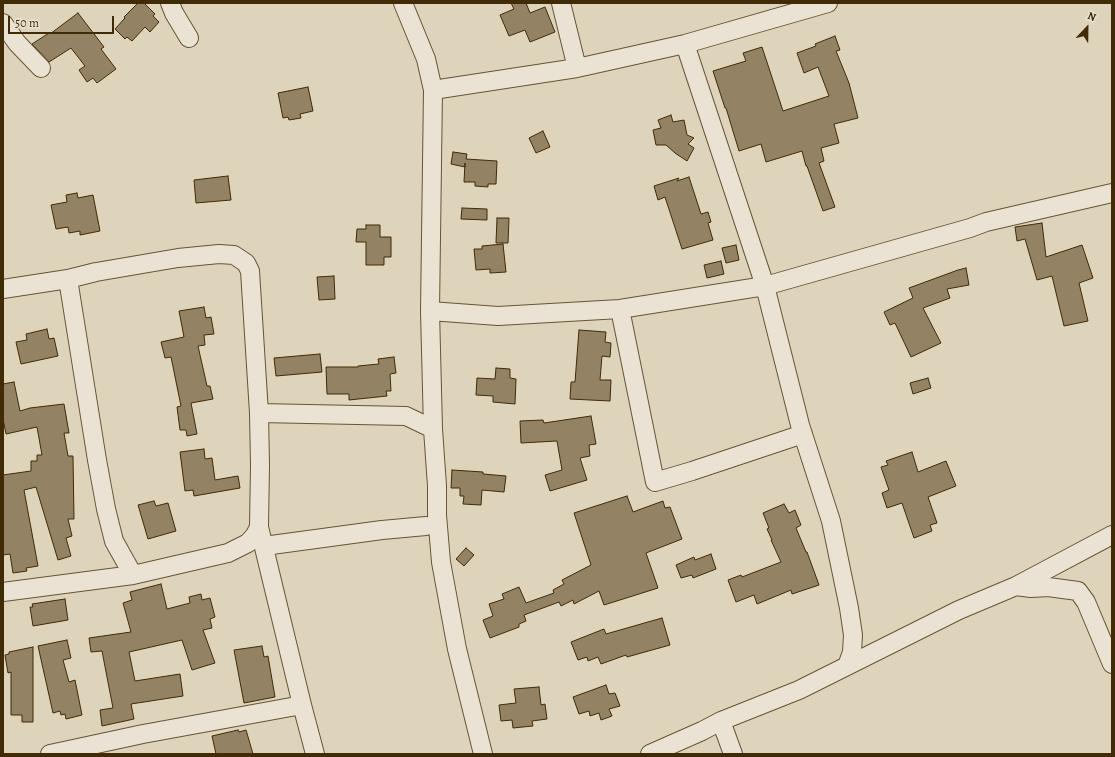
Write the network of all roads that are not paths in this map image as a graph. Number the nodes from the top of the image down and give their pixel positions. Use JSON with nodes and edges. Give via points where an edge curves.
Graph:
{"nodes":[{"id":1,"x":170,"y":3,"type":"edge"},
{"id":2,"x":403,"y":3,"type":"edge"},
{"id":3,"x":561,"y":3,"type":"edge"},
{"id":4,"x":828,"y":3,"type":"edge"},
{"id":5,"x":3,"y":24,"type":"edge"},
{"id":6,"x":189,"y":38,"type":"dead end"},
{"id":7,"x":685,"y":44,"type":"junction"},
{"id":8,"x":41,"y":68,"type":"dead end"},
{"id":9,"x":577,"y":68,"type":"junction"},
{"id":10,"x":433,"y":90,"type":"junction"},
{"id":11,"x":1112,"y":193,"type":"edge"},
{"id":12,"x":68,"y":279,"type":"junction"},
{"id":13,"x":765,"y":286,"type":"junction"},
{"id":14,"x":3,"y":289,"type":"edge"},
{"id":15,"x":620,"y":309,"type":"junction"},
{"id":16,"x":430,"y":311,"type":"junction"},
{"id":17,"x":432,"y":396,"type":"junction"},
{"id":18,"x":259,"y":413,"type":"junction"},
{"id":19,"x":406,"y":416,"type":"junction"},
{"id":20,"x":433,"y":429,"type":"junction"},
{"id":21,"x":803,"y":434,"type":"junction"},
{"id":22,"x":426,"y":526,"type":"dead end"},
{"id":23,"x":259,"y":527,"type":"junction"},
{"id":24,"x":1112,"y":535,"type":"edge"},
{"id":25,"x":264,"y":546,"type":"junction"},
{"id":26,"x":133,"y":575,"type":"junction"},
{"id":27,"x":1016,"y":586,"type":"junction"},
{"id":28,"x":3,"y":592,"type":"edge"},
{"id":29,"x":1112,"y":664,"type":"edge"},
{"id":30,"x":847,"y":666,"type":"junction"},
{"id":31,"x":302,"y":705,"type":"junction"},
{"id":32,"x":721,"y":721,"type":"junction"},
{"id":33,"x":50,"y":754,"type":"edge"},
{"id":34,"x":315,"y":754,"type":"edge"},
{"id":35,"x":483,"y":754,"type":"edge"},
{"id":36,"x":650,"y":754,"type":"edge"},
{"id":37,"x":733,"y":754,"type":"edge"}],
"edges":[{"from":1,"to":6,"type":"street"},
{"from":2,"to":10,"type":"street","via":[[426,59]]},
{"from":3,"to":9,"type":"street"},
{"from":4,"to":7,"type":"street"},
{"from":5,"to":8,"type":"street"},
{"from":7,"to":9,"type":"street"},
{"from":7,"to":13,"type":"street"},
{"from":9,"to":10,"type":"street"},
{"from":10,"to":16,"type":"street"},
{"from":11,"to":13,"type":"street","via":[[986,222]]},
{"from":12,"to":14,"type":"street"},
{"from":12,"to":18,"type":"street","via":[[178,258],[218,254],[234,255],[246,263],[250,271]]},
{"from":12,"to":26,"type":"street","via":[[106,509],[114,541]]},
{"from":13,"to":15,"type":"street"},
{"from":13,"to":21,"type":"street"},
{"from":15,"to":16,"type":"street","via":[[498,316]]},
{"from":15,"to":21,"type":"street","via":[[655,482]]},
{"from":16,"to":17,"type":"street"},
{"from":17,"to":19,"type":"street"},
{"from":17,"to":20,"type":"street"},
{"from":18,"to":19,"type":"street"},
{"from":18,"to":23,"type":"street"},
{"from":19,"to":20,"type":"street"},
{"from":20,"to":35,"type":"street","via":[[441,562],[457,649]]},
{"from":21,"to":30,"type":"street","via":[[831,521],[849,608],[853,635],[852,652]]},
{"from":22,"to":25,"type":"street"},
{"from":23,"to":25,"type":"street"},
{"from":23,"to":26,"type":"street","via":[[248,543],[228,553]]},
{"from":24,"to":27,"type":"street"},
{"from":25,"to":31,"type":"street"},
{"from":26,"to":28,"type":"street"},
{"from":27,"to":29,"type":"street","via":[[1078,591],[1086,602]]},
{"from":27,"to":30,"type":"street","via":[[959,610]]},
{"from":30,"to":32,"type":"street","via":[[799,690]]},
{"from":31,"to":33,"type":"street"},
{"from":31,"to":34,"type":"street"},
{"from":32,"to":36,"type":"street"},
{"from":32,"to":37,"type":"street"}]}
